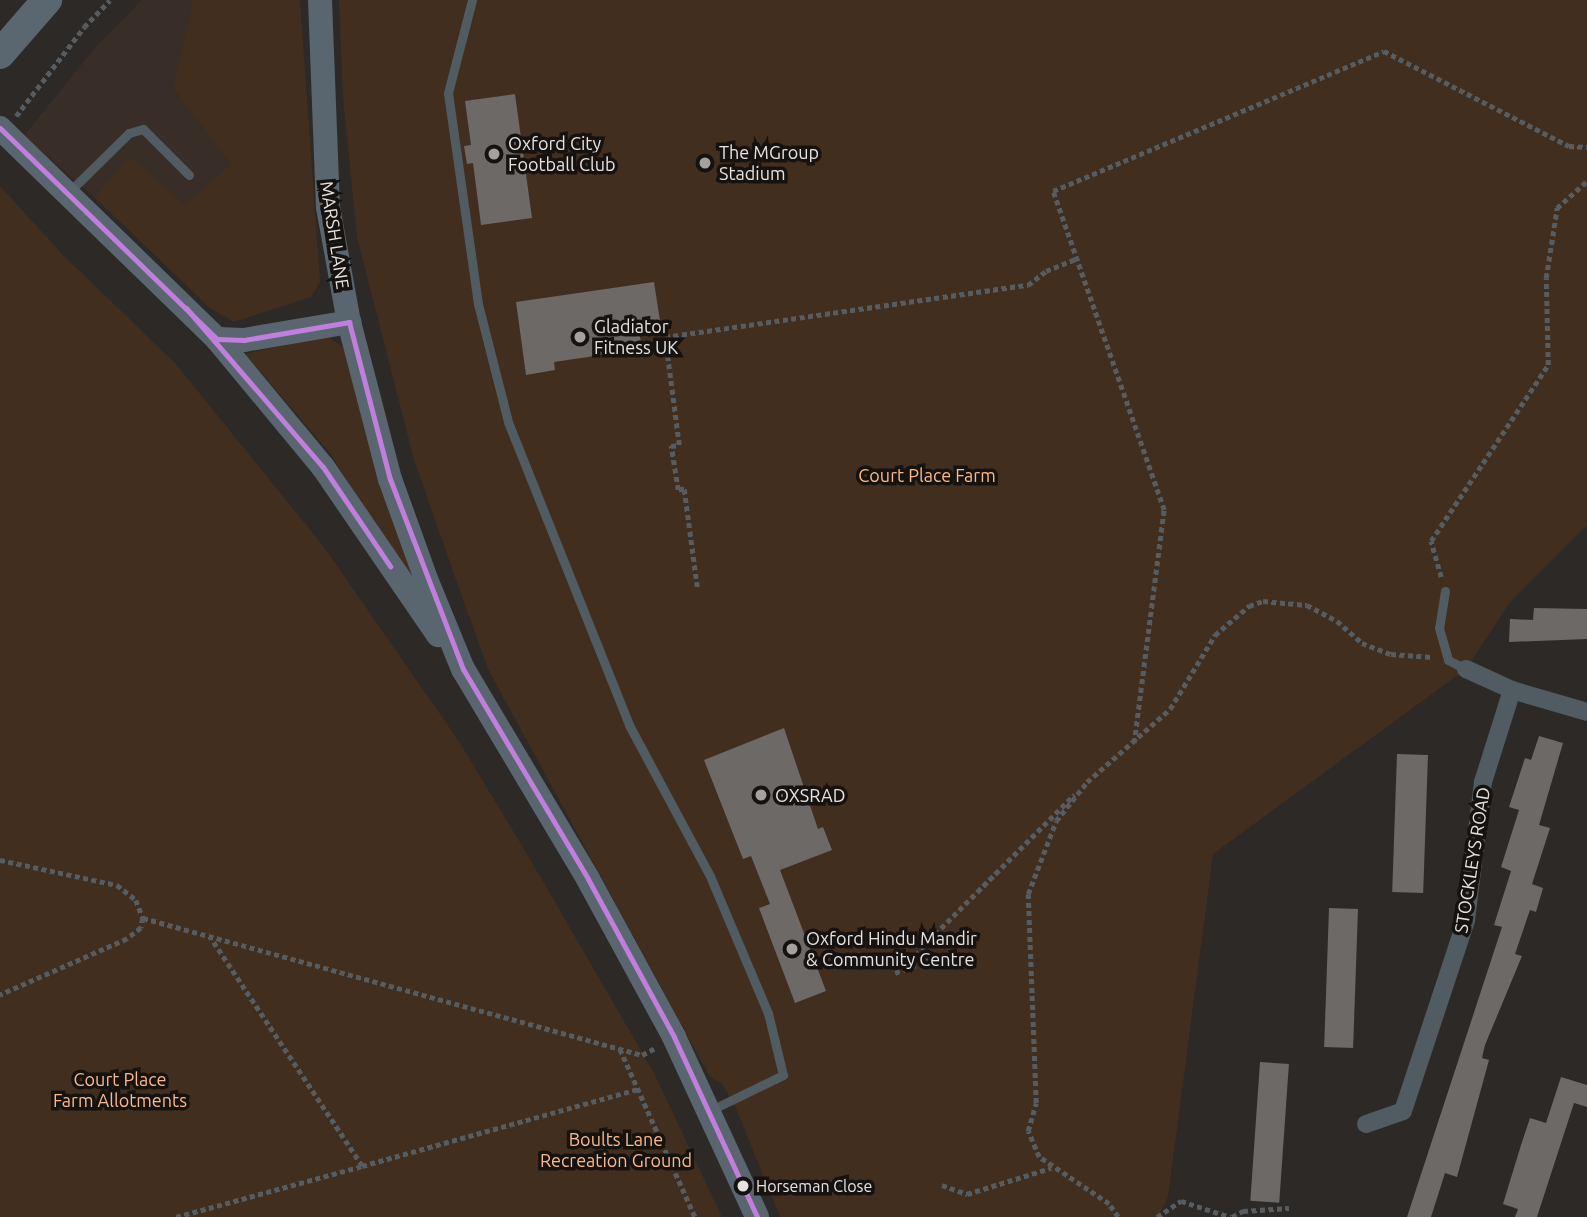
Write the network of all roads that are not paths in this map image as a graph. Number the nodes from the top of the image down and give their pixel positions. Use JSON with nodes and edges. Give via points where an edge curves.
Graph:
{"nodes":[{"id":1,"x":47,"y":0,"type":"edge"},
{"id":2,"x":320,"y":0,"type":"edge"},
{"id":3,"x":472,"y":0,"type":"edge"},
{"id":4,"x":0,"y":54,"type":"edge"},
{"id":5,"x":6,"y":124,"type":"edge"},
{"id":6,"x":189,"y":176,"type":"dead end"},
{"id":7,"x":68,"y":192,"type":"junction"},
{"id":8,"x":349,"y":322,"type":"junction"},
{"id":9,"x":217,"y":340,"type":"junction"},
{"id":10,"x":1445,"y":591,"type":"road end"},
{"id":11,"x":463,"y":669,"type":"junction"},
{"id":12,"x":1466,"y":669,"type":"joint"},
{"id":13,"x":1512,"y":690,"type":"junction"},
{"id":14,"x":1587,"y":712,"type":"edge"},
{"id":15,"x":711,"y":1110,"type":"junction"},
{"id":16,"x":1366,"y":1124,"type":"dead end"},
{"id":17,"x":757,"y":1217,"type":"edge"}],
"edges":[{"from":1,"to":4,"type":"highway"},
{"from":2,"to":8,"type":"main road","name":"MARSH LANE","via":[[328,207]]},
{"from":3,"to":15,"type":"lane","via":[[448,93],[478,304],[505,411],[629,724],[710,876],[768,1013],[783,1076]]},
{"from":5,"to":7,"type":"main road"},
{"from":6,"to":7,"type":"lane","via":[[143,130],[129,133]]},
{"from":7,"to":9,"type":"main road"},
{"from":8,"to":9,"type":"main road","via":[[244,340]]},
{"from":8,"to":11,"type":"main road","name":"MARSH LANE","via":[[390,480]]},
{"from":9,"to":11,"type":"main road","via":[[323,467]]},
{"from":10,"to":12,"type":"lane","via":[[1439,628],[1448,660]]},
{"from":11,"to":15,"type":"main road","name":"MARSH LANE","via":[[588,879]]},
{"from":12,"to":13,"type":"street"},
{"from":13,"to":14,"type":"street"},
{"from":13,"to":16,"type":"street","name":"STOCKLEYS ROAD","via":[[1483,782],[1466,920],[1403,1111]]},
{"from":15,"to":17,"type":"main road","name":"MARSH LANE"}]}
